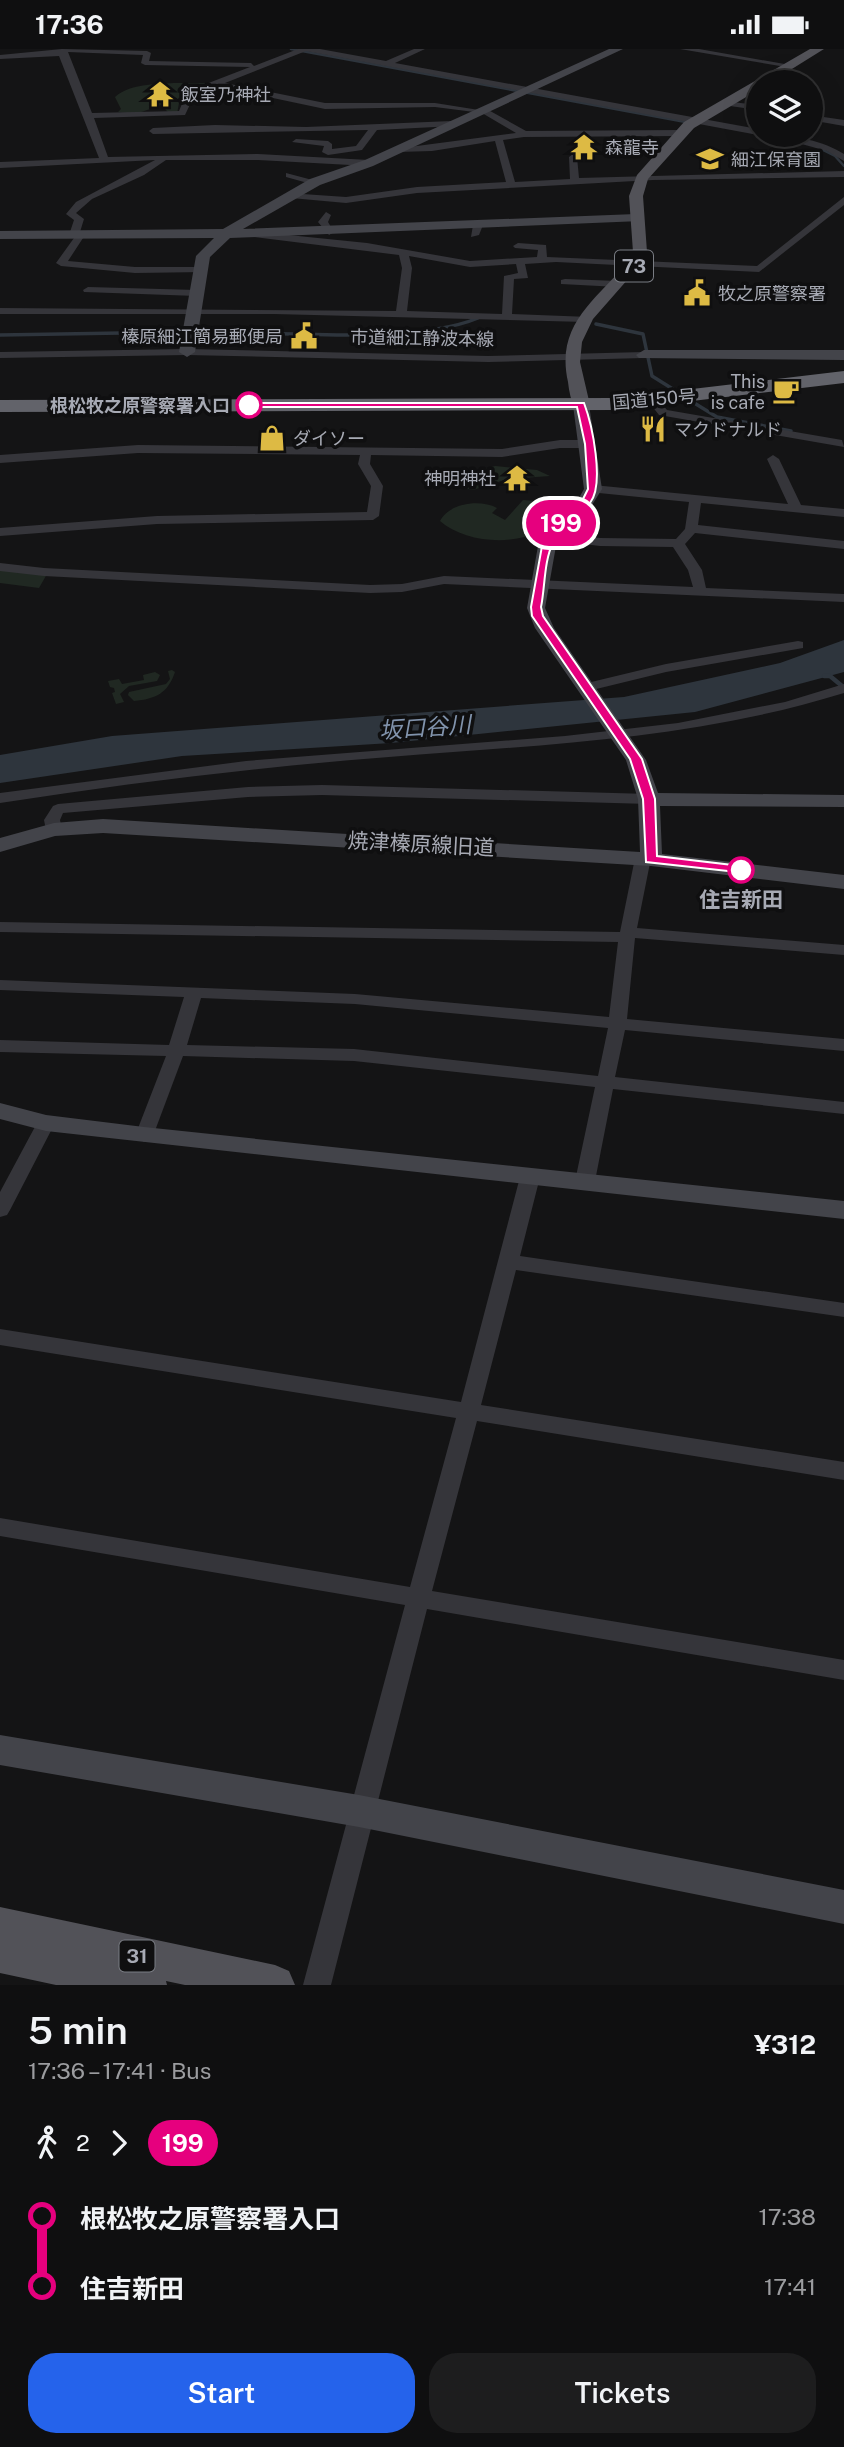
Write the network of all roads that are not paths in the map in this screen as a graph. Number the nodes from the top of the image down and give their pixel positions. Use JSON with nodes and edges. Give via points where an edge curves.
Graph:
{"nodes":[{"id":1,"x":421,"y":49,"type":"edge"},
{"id":2,"x":618,"y":49,"type":"edge"},
{"id":3,"x":684,"y":49,"type":"edge"},
{"id":4,"x":818,"y":49,"type":"edge"},
{"id":5,"x":303,"y":50,"type":"edge"},
{"id":6,"x":64,"y":52,"type":"edge"},
{"id":7,"x":0,"y":57,"type":"edge"},
{"id":8,"x":0,"y":64,"type":"edge"},
{"id":9,"x":386,"y":64,"type":"junction"},
{"id":10,"x":261,"y":65,"type":"junction"},
{"id":11,"x":792,"y":66,"type":"junction"},
{"id":12,"x":785,"y":70,"type":"edge"},
{"id":13,"x":220,"y":84,"type":"junction"},
{"id":14,"x":523,"y":92,"type":"junction"},
{"id":15,"x":746,"y":92,"type":"edge"},
{"id":16,"x":726,"y":103,"type":"junction"},
{"id":17,"x":746,"y":106,"type":"edge"},
{"id":18,"x":480,"y":111,"type":"junction"},
{"id":19,"x":155,"y":115,"type":"junction"},
{"id":20,"x":92,"y":116,"type":"junction"},
{"id":21,"x":823,"y":119,"type":"edge"},
{"id":22,"x":844,"y":123,"type":"edge"},
{"id":23,"x":452,"y":124,"type":"junction"},
{"id":24,"x":690,"y":125,"type":"junction"},
{"id":25,"x":375,"y":127,"type":"junction"},
{"id":26,"x":245,"y":130,"type":"junction"},
{"id":27,"x":746,"y":131,"type":"edge"},
{"id":28,"x":524,"y":134,"type":"junction"},
{"id":29,"x":252,"y":140,"type":"dead end"},
{"id":30,"x":499,"y":140,"type":"junction"},
{"id":31,"x":296,"y":142,"type":"dead end"},
{"id":32,"x":148,"y":144,"type":"junction"},
{"id":33,"x":818,"y":147,"type":"edge"},
{"id":34,"x":398,"y":149,"type":"junction"},
{"id":35,"x":328,"y":152,"type":"junction"},
{"id":36,"x":164,"y":157,"type":"junction"},
{"id":37,"x":573,"y":157,"type":"dead end"},
{"id":38,"x":844,"y":158,"type":"edge"},
{"id":39,"x":104,"y":160,"type":"junction"},
{"id":40,"x":318,"y":160,"type":"junction"},
{"id":41,"x":369,"y":163,"type":"junction"},
{"id":42,"x":11,"y":164,"type":"junction"},
{"id":43,"x":0,"y":165,"type":"edge"},
{"id":44,"x":844,"y":174,"type":"edge"},
{"id":45,"x":0,"y":175,"type":"edge"},
{"id":46,"x":289,"y":175,"type":"dead end"},
{"id":47,"x":642,"y":178,"type":"junction"},
{"id":48,"x":575,"y":182,"type":"junction"},
{"id":49,"x":315,"y":183,"type":"junction"},
{"id":50,"x":511,"y":185,"type":"junction"},
{"id":51,"x":291,"y":195,"type":"junction"},
{"id":52,"x":844,"y":200,"type":"edge"},
{"id":53,"x":326,"y":215,"type":"dead end"},
{"id":54,"x":636,"y":218,"type":"junction"},
{"id":55,"x":329,"y":232,"type":"junction"},
{"id":56,"x":234,"y":233,"type":"junction"},
{"id":57,"x":0,"y":235,"type":"edge"},
{"id":58,"x":77,"y":235,"type":"junction"},
{"id":59,"x":518,"y":246,"type":"dead end"},
{"id":60,"x":404,"y":254,"type":"junction"},
{"id":61,"x":587,"y":257,"type":"junction"},
{"id":62,"x":542,"y":260,"type":"junction"},
{"id":63,"x":520,"y":262,"type":"junction"},
{"id":64,"x":636,"y":263,"type":"junction"},
{"id":65,"x":201,"y":270,"type":"junction"},
{"id":66,"x":586,"y":274,"type":"dead end"},
{"id":67,"x":565,"y":282,"type":"dead end"},
{"id":68,"x":618,"y":284,"type":"junction"},
{"id":69,"x":88,"y":290,"type":"dead end"},
{"id":70,"x":197,"y":293,"type":"junction"},
{"id":71,"x":0,"y":311,"type":"edge"},
{"id":72,"x":194,"y":312,"type":"junction"},
{"id":73,"x":401,"y":315,"type":"junction"},
{"id":74,"x":507,"y":317,"type":"junction"},
{"id":75,"x":586,"y":319,"type":"junction"},
{"id":76,"x":187,"y":352,"type":"junction"},
{"id":77,"x":0,"y":355,"type":"edge"},
{"id":78,"x":648,"y":355,"type":"joint"},
{"id":79,"x":844,"y":355,"type":"edge"},
{"id":80,"x":572,"y":356,"type":"junction"},
{"id":81,"x":844,"y":377,"type":"edge"},
{"id":82,"x":654,"y":401,"type":"junction"},
{"id":83,"x":581,"y":405,"type":"junction"},
{"id":84,"x":0,"y":406,"type":"edge"},
{"id":85,"x":589,"y":444,"type":"junction"},
{"id":86,"x":842,"y":444,"type":"dead end"},
{"id":87,"x":366,"y":452,"type":"junction"},
{"id":88,"x":0,"y":459,"type":"edge"},
{"id":89,"x":773,"y":459,"type":"dead end"},
{"id":90,"x":593,"y":489,"type":"junction"},
{"id":91,"x":696,"y":498,"type":"junction"},
{"id":92,"x":797,"y":510,"type":"junction"},
{"id":93,"x":844,"y":513,"type":"edge"},
{"id":94,"x":691,"y":529,"type":"junction"},
{"id":95,"x":0,"y":532,"type":"edge"},
{"id":96,"x":551,"y":536,"type":"junction"},
{"id":97,"x":678,"y":543,"type":"junction"},
{"id":98,"x":844,"y":545,"type":"edge"},
{"id":99,"x":0,"y":567,"type":"edge"},
{"id":100,"x":541,"y":586,"type":"junction"},
{"id":101,"x":700,"y":590,"type":"junction"},
{"id":102,"x":844,"y":598,"type":"edge"},
{"id":103,"x":798,"y":645,"type":"dead end"},
{"id":104,"x":844,"y":688,"type":"edge"},
{"id":105,"x":589,"y":689,"type":"junction"},
{"id":106,"x":620,"y":736,"type":"junction"},
{"id":107,"x":0,"y":798,"type":"edge"},
{"id":108,"x":649,"y":799,"type":"junction"},
{"id":109,"x":844,"y":801,"type":"edge"},
{"id":110,"x":54,"y":830,"type":"junction"},
{"id":111,"x":0,"y":845,"type":"edge"},
{"id":112,"x":647,"y":859,"type":"junction"},
{"id":113,"x":844,"y":882,"type":"edge"},
{"id":114,"x":0,"y":927,"type":"edge"},
{"id":115,"x":628,"y":935,"type":"junction"},
{"id":116,"x":844,"y":950,"type":"edge"},
{"id":117,"x":0,"y":985,"type":"edge"},
{"id":118,"x":194,"y":992,"type":"junction"},
{"id":119,"x":617,"y":1026,"type":"junction"},
{"id":120,"x":844,"y":1045,"type":"edge"},
{"id":121,"x":0,"y":1046,"type":"edge"},
{"id":122,"x":176,"y":1052,"type":"junction"},
{"id":123,"x":605,"y":1082,"type":"junction"},
{"id":124,"x":844,"y":1108,"type":"edge"},
{"id":125,"x":0,"y":1111,"type":"edge"},
{"id":126,"x":46,"y":1123,"type":"junction"},
{"id":127,"x":144,"y":1136,"type":"junction"},
{"id":128,"x":530,"y":1177,"type":"junction"},
{"id":129,"x":585,"y":1181,"type":"junction"},
{"id":130,"x":0,"y":1210,"type":"edge"},
{"id":131,"x":844,"y":1210,"type":"edge"},
{"id":132,"x":509,"y":1262,"type":"junction"},
{"id":133,"x":844,"y":1310,"type":"edge"},
{"id":134,"x":0,"y":1337,"type":"edge"},
{"id":135,"x":471,"y":1411,"type":"junction"},
{"id":136,"x":844,"y":1471,"type":"edge"},
{"id":137,"x":0,"y":1527,"type":"edge"},
{"id":138,"x":418,"y":1600,"type":"junction"},
{"id":139,"x":844,"y":1670,"type":"edge"},
{"id":140,"x":0,"y":1749,"type":"edge"},
{"id":141,"x":359,"y":1811,"type":"junction"},
{"id":142,"x":844,"y":1907,"type":"edge"},
{"id":143,"x":0,"y":1926,"type":"edge"},
{"id":144,"x":0,"y":1954,"type":"edge"},
{"id":145,"x":147,"y":1985,"type":"edge"},
{"id":146,"x":275,"y":1985,"type":"edge"},
{"id":147,"x":317,"y":1985,"type":"edge"}],
"edges":[{"from":1,"to":9,"type":"street"},
{"from":2,"to":14,"type":"street"},
{"from":3,"to":11,"type":"street"},
{"from":4,"to":11,"type":"main road"},
{"from":5,"to":9,"type":"street"},
{"from":5,"to":10,"type":"street"},
{"from":6,"to":7,"type":"street"},
{"from":6,"to":8,"type":"street"},
{"from":6,"to":10,"type":"street","via":[[147,53],[145,63]]},
{"from":6,"to":20,"type":"street","via":[[78,97]]},
{"from":9,"to":14,"type":"street"},
{"from":10,"to":13,"type":"street"},
{"from":11,"to":12,"type":"main road"},
{"from":13,"to":18,"type":"street","via":[[325,106],[445,106]]},
{"from":13,"to":19,"type":"street","via":[[188,97],[182,113]]},
{"from":14,"to":18,"type":"street"},
{"from":14,"to":24,"type":"street"},
{"from":15,"to":16,"type":"main road"},
{"from":16,"to":17,"type":"street"},
{"from":16,"to":24,"type":"main road"},
{"from":18,"to":23,"type":"street"},
{"from":18,"to":28,"type":"street"},
{"from":19,"to":20,"type":"street"},
{"from":19,"to":32,"type":"street"},
{"from":20,"to":39,"type":"street"},
{"from":21,"to":22,"type":"street"},
{"from":23,"to":25,"type":"street"},
{"from":23,"to":34,"type":"street"},
{"from":24,"to":27,"type":"street"},
{"from":24,"to":28,"type":"street"},
{"from":24,"to":47,"type":"main road"},
{"from":25,"to":26,"type":"street"},
{"from":25,"to":35,"type":"street","via":[[359,148]]},
{"from":26,"to":29,"type":"street","via":[[241,137]]},
{"from":26,"to":32,"type":"street"},
{"from":28,"to":30,"type":"street"},
{"from":30,"to":34,"type":"street"},
{"from":30,"to":50,"type":"street"},
{"from":31,"to":35,"type":"street","via":[[328,144]]},
{"from":32,"to":36,"type":"street"},
{"from":32,"to":39,"type":"street"},
{"from":33,"to":38,"type":"street"},
{"from":34,"to":41,"type":"street"},
{"from":35,"to":40,"type":"street"},
{"from":36,"to":40,"type":"street"},
{"from":36,"to":58,"type":"street","via":[[143,175],[85,198],[71,214],[79,219]]},
{"from":37,"to":48,"type":"street"},
{"from":39,"to":42,"type":"street","via":[[80,165]]},
{"from":40,"to":41,"type":"street"},
{"from":41,"to":49,"type":"street"},
{"from":42,"to":43,"type":"street"},
{"from":42,"to":45,"type":"street"},
{"from":44,"to":47,"type":"street"},
{"from":46,"to":49,"type":"street"},
{"from":47,"to":48,"type":"street"},
{"from":47,"to":54,"type":"main road","number":"73"},
{"from":48,"to":50,"type":"street"},
{"from":49,"to":51,"type":"street"},
{"from":50,"to":51,"type":"street","via":[[406,191],[346,200]]},
{"from":51,"to":56,"type":"street"},
{"from":52,"to":64,"type":"street","via":[[759,269]]},
{"from":53,"to":55,"type":"street","via":[[323,222]]},
{"from":54,"to":55,"type":"street","via":[[476,230]]},
{"from":54,"to":64,"type":"main road","number":"73","via":[[640,252]]},
{"from":55,"to":56,"type":"street"},
{"from":56,"to":58,"type":"street"},
{"from":56,"to":60,"type":"street"},
{"from":56,"to":65,"type":"street","via":[[203,256]]},
{"from":57,"to":58,"type":"street"},
{"from":58,"to":65,"type":"street","via":[[61,263]]},
{"from":59,"to":62,"type":"street","via":[[543,247]]},
{"from":60,"to":63,"type":"street","via":[[470,264]]},
{"from":60,"to":73,"type":"street","via":[[407,268]]},
{"from":61,"to":62,"type":"street","via":[[556,253]]},
{"from":61,"to":64,"type":"street"},
{"from":61,"to":66,"type":"street"},
{"from":62,"to":63,"type":"street"},
{"from":63,"to":74,"type":"street","via":[[524,276],[509,276]]},
{"from":64,"to":68,"type":"main road","number":"73"},
{"from":65,"to":70,"type":"street"},
{"from":67,"to":68,"type":"street"},
{"from":68,"to":75,"type":"main road","number":"73"},
{"from":69,"to":70,"type":"street"},
{"from":70,"to":72,"type":"street"},
{"from":71,"to":72,"type":"street"},
{"from":72,"to":73,"type":"street"},
{"from":72,"to":76,"type":"street"},
{"from":73,"to":74,"type":"street"},
{"from":74,"to":75,"type":"street"},
{"from":75,"to":80,"type":"main road","number":"73"},
{"from":76,"to":77,"type":"street","name":"市道細江静波本線"},
{"from":76,"to":80,"type":"street","name":"市道細江静波本線","via":[[488,359]]},
{"from":78,"to":79,"type":"street","name":"市道細江静波本線"},
{"from":78,"to":80,"type":"street","name":"市道細江静波本線"},
{"from":80,"to":83,"type":"main road","number":"73"},
{"from":81,"to":82,"type":"highway","name":"国道150号"},
{"from":82,"to":83,"type":"highway","name":"国道150号"},
{"from":82,"to":86,"type":"street","via":[[663,413]]},
{"from":83,"to":84,"type":"highway","name":"国道150号"},
{"from":83,"to":85,"type":"street"},
{"from":85,"to":87,"type":"street","via":[[502,453]]},
{"from":85,"to":90,"type":"street"},
{"from":87,"to":88,"type":"street","via":[[138,449]]},
{"from":87,"to":95,"type":"street","via":[[364,464],[377,486],[373,516],[157,520]]},
{"from":89,"to":92,"type":"street"},
{"from":90,"to":91,"type":"street"},
{"from":90,"to":96,"type":"street"},
{"from":91,"to":92,"type":"street"},
{"from":91,"to":94,"type":"street"},
{"from":92,"to":93,"type":"street"},
{"from":94,"to":97,"type":"street"},
{"from":94,"to":98,"type":"street","via":[[728,529]]},
{"from":96,"to":97,"type":"street"},
{"from":96,"to":100,"type":"street"},
{"from":97,"to":101,"type":"street","via":[[695,571]]},
{"from":99,"to":100,"type":"street","via":[[370,589],[443,580]]},
{"from":100,"to":101,"type":"street"},
{"from":100,"to":105,"type":"street","via":[[538,616]]},
{"from":101,"to":102,"type":"street"},
{"from":103,"to":105,"type":"street","via":[[666,668]]},
{"from":104,"to":106,"type":"street","via":[[769,710]]},
{"from":105,"to":106,"type":"street"},
{"from":106,"to":107,"type":"street","via":[[377,753],[99,782]]},
{"from":106,"to":108,"type":"street","via":[[636,759]]},
{"from":108,"to":109,"type":"street"},
{"from":108,"to":110,"type":"street","via":[[460,792],[248,792],[58,809],[52,820]]},
{"from":108,"to":112,"type":"street"},
{"from":110,"to":111,"type":"street","name":"焼津榛原線旧道"},
{"from":110,"to":112,"type":"street","name":"焼津榛原線旧道","via":[[103,826]]},
{"from":112,"to":113,"type":"street","name":"焼津榛原線旧道"},
{"from":112,"to":115,"type":"street"},
{"from":114,"to":115,"type":"street"},
{"from":115,"to":116,"type":"street"},
{"from":115,"to":119,"type":"street"},
{"from":117,"to":118,"type":"street"},
{"from":118,"to":119,"type":"street","via":[[355,999]]},
{"from":118,"to":122,"type":"street"},
{"from":119,"to":120,"type":"street"},
{"from":119,"to":123,"type":"street"},
{"from":121,"to":122,"type":"street"},
{"from":122,"to":123,"type":"street","via":[[354,1055]]},
{"from":122,"to":127,"type":"street"},
{"from":123,"to":124,"type":"street"},
{"from":123,"to":129,"type":"street"},
{"from":125,"to":126,"type":"street"},
{"from":126,"to":127,"type":"street"},
{"from":126,"to":130,"type":"street"},
{"from":127,"to":128,"type":"street"},
{"from":128,"to":129,"type":"street"},
{"from":128,"to":132,"type":"street"},
{"from":129,"to":131,"type":"street"},
{"from":132,"to":133,"type":"street"},
{"from":132,"to":135,"type":"street"},
{"from":134,"to":135,"type":"street"},
{"from":135,"to":136,"type":"street"},
{"from":135,"to":138,"type":"street"},
{"from":137,"to":138,"type":"street"},
{"from":138,"to":139,"type":"street"},
{"from":138,"to":141,"type":"street"},
{"from":140,"to":141,"type":"street"},
{"from":141,"to":142,"type":"street"},
{"from":141,"to":147,"type":"street"},
{"from":143,"to":146,"type":"main road","number":"31"},
{"from":144,"to":145,"type":"main road","number":"31"}]}
